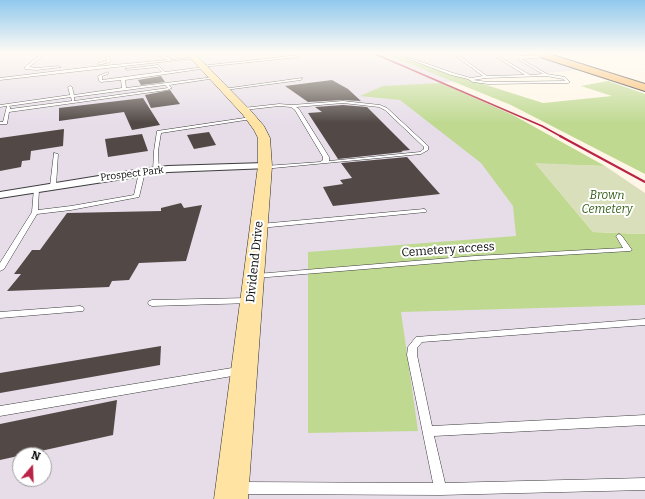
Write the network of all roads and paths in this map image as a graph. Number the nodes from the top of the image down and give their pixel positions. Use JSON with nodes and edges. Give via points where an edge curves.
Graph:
{"nodes":[{"id":1,"x":22,"y":76,"type":"edge"},
{"id":2,"x":100,"y":76,"type":"edge"},
{"id":3,"x":133,"y":76,"type":"edge"},
{"id":4,"x":179,"y":76,"type":"edge"},
{"id":5,"x":193,"y":76,"type":"edge"},
{"id":6,"x":212,"y":76,"type":"edge"},
{"id":7,"x":269,"y":76,"type":"edge"},
{"id":8,"x":462,"y":76,"type":"edge"},
{"id":9,"x":517,"y":76,"type":"edge"},
{"id":10,"x":554,"y":76,"type":"edge"},
{"id":11,"x":612,"y":76,"type":"edge"},
{"id":12,"x":625,"y":76,"type":"edge"},
{"id":13,"x":486,"y":77,"type":"joint"},
{"id":14,"x":469,"y":78,"type":"junction"},
{"id":15,"x":0,"y":79,"type":"edge"},
{"id":16,"x":123,"y":79,"type":"junction"},
{"id":17,"x":109,"y":80,"type":"junction"},
{"id":18,"x":301,"y":80,"type":"dead end"},
{"id":19,"x":101,"y":81,"type":"junction"},
{"id":20,"x":184,"y":82,"type":"junction"},
{"id":21,"x":645,"y":82,"type":"edge"},
{"id":22,"x":166,"y":84,"type":"junction"},
{"id":23,"x":70,"y":87,"type":"dead end"},
{"id":24,"x":97,"y":88,"type":"junction"},
{"id":25,"x":645,"y":88,"type":"edge"},
{"id":26,"x":124,"y":89,"type":"junction"},
{"id":27,"x":110,"y":91,"type":"junction"},
{"id":28,"x":73,"y":96,"type":"junction"},
{"id":29,"x":73,"y":102,"type":"junction"},
{"id":30,"x":8,"y":105,"type":"junction"},
{"id":31,"x":0,"y":106,"type":"edge"},
{"id":32,"x":292,"y":106,"type":"junction"},
{"id":33,"x":7,"y":111,"type":"junction"},
{"id":34,"x":247,"y":114,"type":"junction"},
{"id":35,"x":0,"y":123,"type":"edge"},
{"id":36,"x":56,"y":154,"type":"dead end"},
{"id":37,"x":321,"y":163,"type":"junction"},
{"id":38,"x":265,"y":167,"type":"junction"},
{"id":39,"x":156,"y":171,"type":"junction"},
{"id":40,"x":142,"y":172,"type":"junction"},
{"id":41,"x":53,"y":186,"type":"junction"},
{"id":42,"x":36,"y":190,"type":"junction"},
{"id":43,"x":0,"y":195,"type":"edge"},
{"id":44,"x":424,"y":211,"type":"dead end"},
{"id":45,"x":34,"y":212,"type":"junction"},
{"id":46,"x":260,"y":226,"type":"junction"},
{"id":47,"x":619,"y":236,"type":"dead end"},
{"id":48,"x":0,"y":269,"type":"edge"},
{"id":49,"x":254,"y":276,"type":"junction"},
{"id":50,"x":251,"y":301,"type":"junction"},
{"id":51,"x":152,"y":303,"type":"dead end"},
{"id":52,"x":80,"y":309,"type":"dead end"},
{"id":53,"x":0,"y":315,"type":"edge"},
{"id":54,"x":645,"y":322,"type":"edge"},
{"id":55,"x":244,"y":370,"type":"junction"},
{"id":56,"x":0,"y":411,"type":"edge"},
{"id":57,"x":645,"y":420,"type":"edge"},
{"id":58,"x":428,"y":432,"type":"junction"},
{"id":59,"x":645,"y":484,"type":"edge"},
{"id":60,"x":440,"y":489,"type":"junction"},
{"id":61,"x":232,"y":494,"type":"edge"}],
"edges":[{"from":1,"to":15,"type":"lane"},
{"from":2,"to":19,"type":"lane"},
{"from":3,"to":16,"type":"lane"},
{"from":4,"to":20,"type":"lane"},
{"from":5,"to":20,"type":"lane"},
{"from":6,"to":34,"type":"street","name":"Dividend Drive"},
{"from":7,"to":18,"type":"lane"},
{"from":8,"to":14,"type":"lane"},
{"from":9,"to":13,"type":"lane"},
{"from":10,"to":14,"type":"lane","via":[[564,78],[568,82],[488,83]]},
{"from":11,"to":25,"type":"main road"},
{"from":12,"to":21,"type":"main road"},
{"from":13,"to":14,"type":"lane"},
{"from":16,"to":17,"type":"lane"},
{"from":16,"to":26,"type":"lane"},
{"from":17,"to":19,"type":"lane"},
{"from":17,"to":27,"type":"lane"},
{"from":19,"to":24,"type":"lane"},
{"from":20,"to":22,"type":"lane"},
{"from":22,"to":26,"type":"lane"},
{"from":22,"to":29,"type":"lane","via":[[170,88]]},
{"from":23,"to":28,"type":"lane"},
{"from":24,"to":27,"type":"lane"},
{"from":24,"to":28,"type":"lane"},
{"from":26,"to":27,"type":"lane"},
{"from":28,"to":29,"type":"lane"},
{"from":28,"to":30,"type":"lane"},
{"from":29,"to":33,"type":"lane"},
{"from":30,"to":31,"type":"lane"},
{"from":30,"to":33,"type":"lane"},
{"from":32,"to":34,"type":"lane","via":[[279,105]]},
{"from":32,"to":37,"type":"lane","via":[[297,109],[326,154],[326,161]]},
{"from":32,"to":37,"type":"lane","via":[[343,102],[380,106],[426,147],[421,153]]},
{"from":33,"to":35,"type":"lane","via":[[5,123]]},
{"from":34,"to":38,"type":"street","name":"Dividend Drive","via":[[264,138]]},
{"from":34,"to":39,"type":"lane","via":[[159,132]]},
{"from":36,"to":41,"type":"lane"},
{"from":37,"to":38,"type":"lane"},
{"from":38,"to":39,"type":"street","name":"Prospect Park"},
{"from":38,"to":46,"type":"street","name":"Dividend Drive"},
{"from":39,"to":40,"type":"street","name":"Prospect Park"},
{"from":40,"to":41,"type":"street","name":"Prospect Park"},
{"from":40,"to":45,"type":"lane","via":[[137,196]]},
{"from":41,"to":42,"type":"street","name":"Prospect Park"},
{"from":42,"to":43,"type":"street","name":"Prospect Park"},
{"from":42,"to":45,"type":"lane"},
{"from":44,"to":46,"type":"lane"},
{"from":45,"to":48,"type":"lane"},
{"from":46,"to":49,"type":"street","name":"Dividend Drive"},
{"from":47,"to":49,"type":"lane","name":"Cemetery access","via":[[628,250],[475,258]]},
{"from":49,"to":50,"type":"street","name":"Dividend Drive"},
{"from":50,"to":51,"type":"lane"},
{"from":50,"to":55,"type":"street","name":"Dividend Drive"},
{"from":52,"to":53,"type":"lane"},
{"from":54,"to":58,"type":"lane","via":[[419,339],[413,347],[412,355]]},
{"from":55,"to":56,"type":"lane"},
{"from":55,"to":61,"type":"street","name":"Dividend Drive"},
{"from":57,"to":58,"type":"lane"},
{"from":58,"to":60,"type":"lane"},
{"from":59,"to":60,"type":"lane"},
{"from":60,"to":61,"type":"lane"}]}
